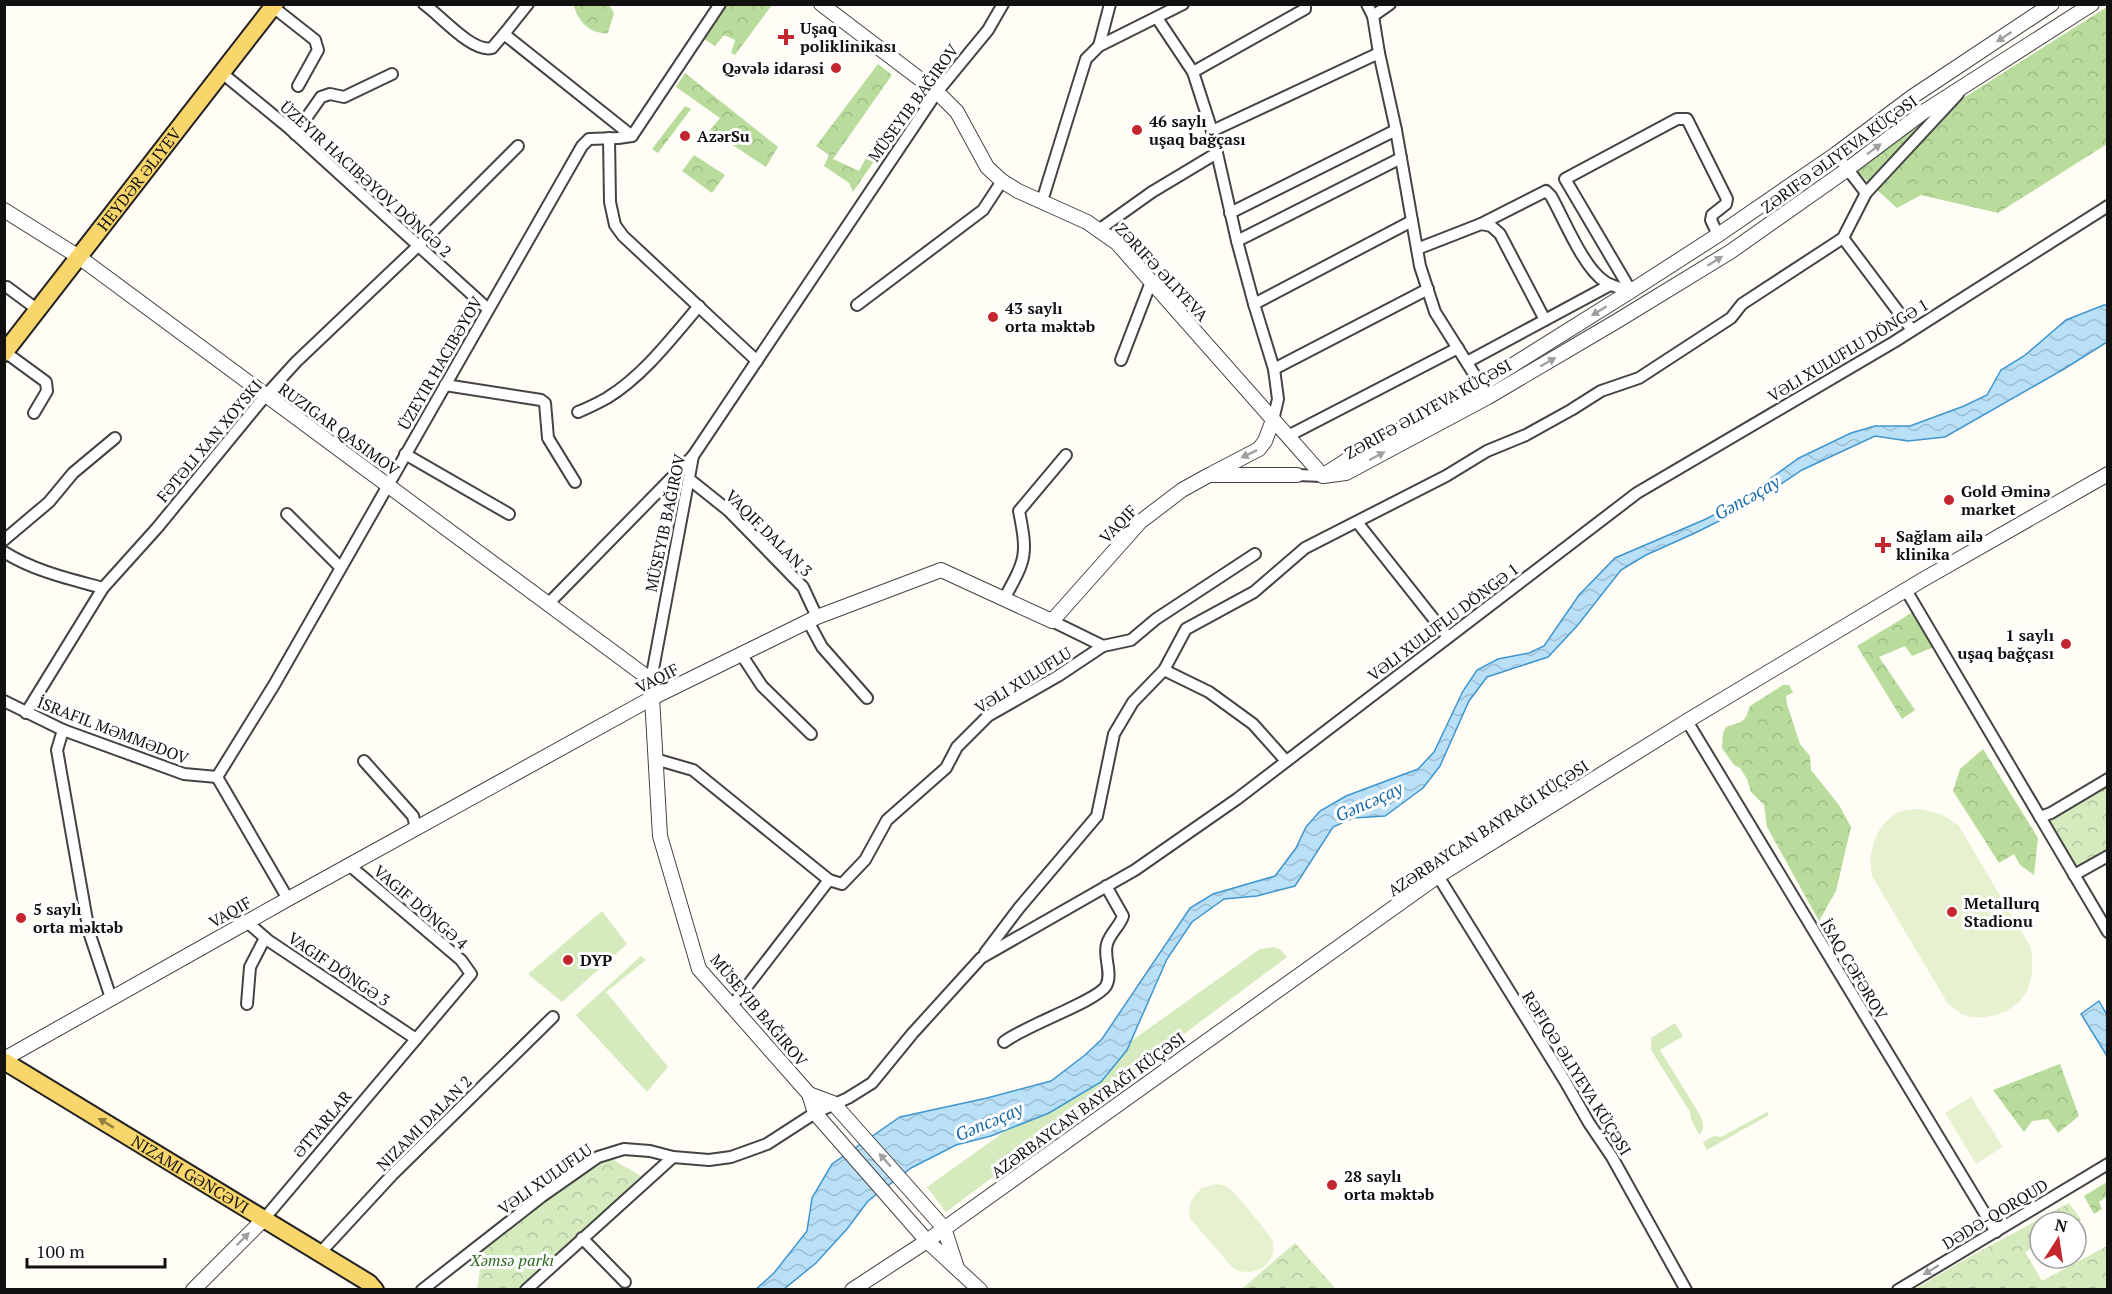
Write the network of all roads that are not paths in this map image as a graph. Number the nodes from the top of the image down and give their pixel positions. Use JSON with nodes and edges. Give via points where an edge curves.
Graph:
{"nodes":[{"id":1,"x":424,"y":4,"type":"edge"},
{"id":2,"x":528,"y":4,"type":"edge"},
{"id":3,"x":720,"y":4,"type":"edge"},
{"id":4,"x":821,"y":4,"type":"edge"},
{"id":5,"x":1003,"y":4,"type":"edge"},
{"id":6,"x":1110,"y":4,"type":"edge"},
{"id":7,"x":1183,"y":4,"type":"edge"},
{"id":8,"x":1305,"y":4,"type":"edge"},
{"id":9,"x":1367,"y":4,"type":"edge"},
{"id":10,"x":1390,"y":4,"type":"edge"},
{"id":11,"x":2052,"y":4,"type":"edge"},
{"id":12,"x":2092,"y":4,"type":"edge"},
{"id":13,"x":274,"y":6,"type":"edge"},
{"id":14,"x":1373,"y":16,"type":"junction"},
{"id":15,"x":1157,"y":18,"type":"junction"},
{"id":16,"x":504,"y":34,"type":"junction"},
{"id":17,"x":1099,"y":46,"type":"junction"},
{"id":18,"x":1379,"y":53,"type":"junction"},
{"id":19,"x":1193,"y":72,"type":"junction"},
{"id":20,"x":222,"y":73,"type":"junction"},
{"id":21,"x":392,"y":74,"type":"dead end"},
{"id":22,"x":1968,"y":84,"type":"junction"},
{"id":23,"x":298,"y":86,"type":"dead end"},
{"id":24,"x":937,"y":93,"type":"junction"},
{"id":25,"x":1212,"y":130,"type":"junction"},
{"id":26,"x":1396,"y":130,"type":"junction"},
{"id":27,"x":296,"y":134,"type":"junction"},
{"id":28,"x":632,"y":136,"type":"junction"},
{"id":29,"x":609,"y":138,"type":"junction"},
{"id":30,"x":518,"y":146,"type":"dead end"},
{"id":31,"x":1217,"y":153,"type":"junction"},
{"id":32,"x":1836,"y":154,"type":"junction"},
{"id":33,"x":1401,"y":158,"type":"junction"},
{"id":34,"x":1848,"y":169,"type":"junction"},
{"id":35,"x":1002,"y":181,"type":"junction"},
{"id":36,"x":1866,"y":193,"type":"junction"},
{"id":37,"x":1042,"y":201,"type":"junction"},
{"id":38,"x":2108,"y":206,"type":"edge"},
{"id":39,"x":4,"y":210,"type":"edge"},
{"id":40,"x":1230,"y":213,"type":"junction"},
{"id":41,"x":1412,"y":221,"type":"junction"},
{"id":42,"x":1481,"y":224,"type":"junction"},
{"id":43,"x":1100,"y":230,"type":"junction"},
{"id":44,"x":1718,"y":235,"type":"junction"},
{"id":45,"x":1844,"y":238,"type":"junction"},
{"id":46,"x":1237,"y":241,"type":"junction"},
{"id":47,"x":418,"y":246,"type":"junction"},
{"id":48,"x":1417,"y":249,"type":"junction"},
{"id":49,"x":79,"y":257,"type":"junction"},
{"id":50,"x":1151,"y":282,"type":"junction"},
{"id":51,"x":1610,"y":285,"type":"junction"},
{"id":52,"x":4,"y":287,"type":"edge"},
{"id":53,"x":1428,"y":289,"type":"junction"},
{"id":54,"x":1631,"y":291,"type":"junction"},
{"id":55,"x":1254,"y":304,"type":"junction"},
{"id":56,"x":857,"y":305,"type":"dead end"},
{"id":57,"x":699,"y":306,"type":"junction"},
{"id":58,"x":488,"y":309,"type":"junction"},
{"id":59,"x":38,"y":310,"type":"junction"},
{"id":60,"x":1545,"y":320,"type":"junction"},
{"id":61,"x":1912,"y":330,"type":"junction"},
{"id":62,"x":1458,"y":348,"type":"junction"},
{"id":63,"x":5,"y":353,"type":"edge"},
{"id":64,"x":1121,"y":360,"type":"dead end"},
{"id":65,"x":757,"y":361,"type":"junction"},
{"id":66,"x":1467,"y":362,"type":"junction"},
{"id":67,"x":1274,"y":369,"type":"junction"},
{"id":68,"x":445,"y":385,"type":"junction"},
{"id":69,"x":1485,"y":391,"type":"junction"},
{"id":70,"x":266,"y":395,"type":"junction"},
{"id":71,"x":578,"y":412,"type":"dead end"},
{"id":72,"x":34,"y":413,"type":"dead end"},
{"id":73,"x":1273,"y":420,"type":"junction"},
{"id":74,"x":1288,"y":436,"type":"junction"},
{"id":75,"x":115,"y":438,"type":"dead end"},
{"id":76,"x":405,"y":454,"type":"junction"},
{"id":77,"x":1066,"y":455,"type":"dead end"},
{"id":78,"x":693,"y":456,"type":"junction"},
{"id":79,"x":2108,"y":474,"type":"edge"},
{"id":80,"x":1209,"y":475,"type":"junction"},
{"id":81,"x":1297,"y":476,"type":"joint"},
{"id":82,"x":1323,"y":476,"type":"junction"},
{"id":83,"x":689,"y":479,"type":"junction"},
{"id":84,"x":575,"y":482,"type":"dead end"},
{"id":85,"x":387,"y":485,"type":"junction"},
{"id":86,"x":287,"y":514,"type":"dead end"},
{"id":87,"x":509,"y":514,"type":"dead end"},
{"id":88,"x":1357,"y":522,"type":"junction"},
{"id":89,"x":4,"y":540,"type":"edge"},
{"id":90,"x":4,"y":552,"type":"edge"},
{"id":91,"x":1255,"y":554,"type":"dead end"},
{"id":92,"x":340,"y":567,"type":"junction"},
{"id":93,"x":103,"y":588,"type":"junction"},
{"id":94,"x":1906,"y":590,"type":"junction"},
{"id":95,"x":1004,"y":599,"type":"junction"},
{"id":96,"x":548,"y":604,"type":"junction"},
{"id":97,"x":813,"y":619,"type":"junction"},
{"id":98,"x":1052,"y":621,"type":"junction"},
{"id":99,"x":1448,"y":637,"type":"junction"},
{"id":100,"x":1103,"y":646,"type":"junction"},
{"id":101,"x":741,"y":654,"type":"junction"},
{"id":102,"x":1164,"y":670,"type":"junction"},
{"id":103,"x":651,"y":680,"type":"junction"},
{"id":104,"x":867,"y":698,"type":"dead end"},
{"id":105,"x":652,"y":699,"type":"junction"},
{"id":106,"x":4,"y":701,"type":"edge"},
{"id":107,"x":26,"y":713,"type":"junction"},
{"id":108,"x":1687,"y":721,"type":"junction"},
{"id":109,"x":63,"y":730,"type":"junction"},
{"id":110,"x":811,"y":734,"type":"dead end"},
{"id":111,"x":655,"y":759,"type":"junction"},
{"id":112,"x":364,"y":760,"type":"dead end"},
{"id":113,"x":1286,"y":761,"type":"junction"},
{"id":114,"x":217,"y":777,"type":"junction"},
{"id":115,"x":2108,"y":779,"type":"edge"},
{"id":116,"x":2040,"y":817,"type":"junction"},
{"id":117,"x":416,"y":828,"type":"junction"},
{"id":118,"x":2108,"y":856,"type":"edge"},
{"id":119,"x":350,"y":865,"type":"junction"},
{"id":120,"x":2074,"y":875,"type":"junction"},
{"id":121,"x":1438,"y":876,"type":"junction"},
{"id":122,"x":829,"y":880,"type":"junction"},
{"id":123,"x":1106,"y":886,"type":"junction"},
{"id":124,"x":288,"y":898,"type":"junction"},
{"id":125,"x":247,"y":922,"type":"junction"},
{"id":126,"x":2108,"y":932,"type":"edge"},
{"id":127,"x":266,"y":938,"type":"junction"},
{"id":128,"x":981,"y":958,"type":"junction"},
{"id":129,"x":471,"y":974,"type":"joint"},
{"id":130,"x":111,"y":998,"type":"junction"},
{"id":131,"x":247,"y":1004,"type":"dead end"},
{"id":132,"x":731,"y":1007,"type":"junction"},
{"id":133,"x":553,"y":1017,"type":"dead end"},
{"id":134,"x":416,"y":1039,"type":"junction"},
{"id":135,"x":1004,"y":1042,"type":"dead end"},
{"id":136,"x":4,"y":1060,"type":"edge"},
{"id":137,"x":809,"y":1094,"type":"junction"},
{"id":138,"x":833,"y":1103,"type":"junction"},
{"id":139,"x":815,"y":1113,"type":"junction"},
{"id":140,"x":673,"y":1157,"type":"junction"},
{"id":141,"x":2108,"y":1164,"type":"edge"},
{"id":142,"x":264,"y":1219,"type":"junction"},
{"id":143,"x":944,"y":1228,"type":"junction"},
{"id":144,"x":1996,"y":1232,"type":"junction"},
{"id":145,"x":582,"y":1238,"type":"junction"},
{"id":146,"x":927,"y":1241,"type":"junction"},
{"id":147,"x":320,"y":1253,"type":"junction"},
{"id":148,"x":958,"y":1270,"type":"junction"},
{"id":149,"x":625,"y":1282,"type":"dead end"},
{"id":150,"x":193,"y":1290,"type":"edge"},
{"id":151,"x":375,"y":1290,"type":"edge"},
{"id":152,"x":422,"y":1290,"type":"edge"},
{"id":153,"x":526,"y":1290,"type":"edge"},
{"id":154,"x":852,"y":1290,"type":"edge"},
{"id":155,"x":980,"y":1290,"type":"edge"},
{"id":156,"x":1686,"y":1290,"type":"edge"},
{"id":157,"x":1898,"y":1290,"type":"edge"}],
"edges":[{"from":1,"to":16,"type":"street","via":[[465,39],[482,48],[492,48]]},
{"from":2,"to":16,"type":"street"},
{"from":3,"to":28,"type":"street"},
{"from":4,"to":24,"type":"street","name":"ZƏRIFƏ ƏLIYEVA"},
{"from":5,"to":24,"type":"street","via":[[988,30]]},
{"from":6,"to":17,"type":"street"},
{"from":7,"to":15,"type":"street"},
{"from":8,"to":19,"type":"street","via":[[1305,9]]},
{"from":9,"to":14,"type":"street"},
{"from":10,"to":14,"type":"street"},
{"from":11,"to":32,"type":"street","name":"ZƏRIFƏ ƏLIYEVA KÜÇƏSI","one_way":true,"via":[[1912,97]]},
{"from":12,"to":22,"type":"street","name":"ZƏRIFƏ ƏLIYEVA KÜÇƏSI"},
{"from":13,"to":20,"type":"main road","name":"HEYDƏR ƏLIYEV"},
{"from":13,"to":23,"type":"street","via":[[318,45]]},
{"from":14,"to":18,"type":"street"},
{"from":15,"to":17,"type":"street"},
{"from":15,"to":19,"type":"street"},
{"from":16,"to":28,"type":"street"},
{"from":17,"to":37,"type":"street","via":[[1086,59]]},
{"from":18,"to":25,"type":"street"},
{"from":18,"to":26,"type":"street"},
{"from":19,"to":25,"type":"street"},
{"from":20,"to":27,"type":"street"},
{"from":20,"to":49,"type":"main road","name":"HEYDƏR ƏLIYEV"},
{"from":21,"to":27,"type":"street","via":[[344,97],[321,97]]},
{"from":34,"to":22,"type":"street","name":"ZƏRIFƏ ƏLIYEVA KÜÇƏSI","one_way":true},
{"from":22,"to":36,"type":"street"},
{"from":24,"to":35,"type":"street","name":"ZƏRIFƏ ƏLIYEVA","via":[[957,112],[987,167]]},
{"from":24,"to":65,"type":"street"},
{"from":25,"to":31,"type":"street"},
{"from":26,"to":33,"type":"street"},
{"from":26,"to":40,"type":"street"},
{"from":27,"to":47,"type":"street"},
{"from":28,"to":29,"type":"street"},
{"from":29,"to":57,"type":"street","via":[[610,202],[615,225]]},
{"from":29,"to":58,"type":"street","via":[[589,139],[582,146]]},
{"from":30,"to":47,"type":"street","name":"FƏTƏLI XAN XOYSKI"},
{"from":31,"to":40,"type":"street"},
{"from":31,"to":43,"type":"street","via":[[1152,192]]},
{"from":32,"to":34,"type":"street"},
{"from":32,"to":44,"type":"street","name":"ZƏRIFƏ ƏLIYEVA KÜÇƏSI"},
{"from":33,"to":41,"type":"street"},
{"from":33,"to":46,"type":"street"},
{"from":34,"to":36,"type":"street"},
{"from":69,"to":34,"type":"street","name":"ZƏRIFƏ ƏLIYEVA KÜÇƏSI","one_way":true,"via":[[1617,321],[1730,252]]},
{"from":35,"to":37,"type":"street","name":"ZƏRIFƏ ƏLIYEVA"},
{"from":35,"to":56,"type":"street","via":[[983,210]]},
{"from":36,"to":45,"type":"street"},
{"from":37,"to":43,"type":"street","name":"ZƏRIFƏ ƏLIYEVA"},
{"from":38,"to":61,"type":"street","name":"VƏLI XULUFLU DÖNGƏ 1"},
{"from":39,"to":49,"type":"street"},
{"from":40,"to":46,"type":"street"},
{"from":41,"to":48,"type":"street"},
{"from":41,"to":55,"type":"street"},
{"from":42,"to":48,"type":"street"},
{"from":42,"to":51,"type":"street","via":[[1546,191],[1589,266]]},
{"from":42,"to":60,"type":"street","via":[[1500,234]]},
{"from":43,"to":50,"type":"street","name":"ZƏRIFƏ ƏLIYEVA","via":[[1117,243]]},
{"from":44,"to":54,"type":"street","name":"ZƏRIFƏ ƏLIYEVA KÜÇƏSI"},
{"from":44,"to":54,"type":"street","via":[[1711,220],[1726,204],[1726,194],[1687,119],[1677,119],[1565,179]]},
{"from":45,"to":61,"type":"street"},
{"from":45,"to":88,"type":"street","via":[[1742,304],[1731,318],[1639,378],[1601,391],[1526,435],[1487,451]]},
{"from":46,"to":55,"type":"street"},
{"from":47,"to":58,"type":"street"},
{"from":47,"to":70,"type":"street","name":"FƏTƏLI XAN XOYSKI"},
{"from":48,"to":53,"type":"street"},
{"from":49,"to":59,"type":"main road","name":"HEYDƏR ƏLIYEV"},
{"from":49,"to":70,"type":"street"},
{"from":50,"to":64,"type":"street"},
{"from":50,"to":73,"type":"street","name":"ZƏRIFƏ ƏLIYEVA"},
{"from":51,"to":54,"type":"street"},
{"from":51,"to":60,"type":"street"},
{"from":52,"to":59,"type":"street"},
{"from":53,"to":62,"type":"street","via":[[1436,312]]},
{"from":53,"to":67,"type":"street"},
{"from":54,"to":69,"type":"street","name":"ZƏRIFƏ ƏLIYEVA KÜÇƏSI","one_way":true},
{"from":55,"to":67,"type":"street"},
{"from":57,"to":65,"type":"street"},
{"from":57,"to":71,"type":"street","via":[[628,382]]},
{"from":58,"to":68,"type":"street"},
{"from":59,"to":63,"type":"main road","name":"HEYDƏR ƏLIYEV"},
{"from":60,"to":66,"type":"street"},
{"from":61,"to":99,"type":"street","name":"VƏLI XULUFLU DÖNGƏ 1","via":[[1637,493]]},
{"from":62,"to":66,"type":"street"},
{"from":62,"to":74,"type":"street"},
{"from":63,"to":72,"type":"street","via":[[46,382],[47,391]]},
{"from":65,"to":78,"type":"street"},
{"from":66,"to":69,"type":"street"},
{"from":67,"to":73,"type":"street","via":[[1278,399]]},
{"from":68,"to":76,"type":"street"},
{"from":68,"to":84,"type":"street","via":[[541,400],[545,403],[548,438]]},
{"from":69,"to":82,"type":"street","name":"ZƏRIFƏ ƏLIYEVA KÜÇƏSI","via":[[1346,473]]},
{"from":70,"to":85,"type":"street"},
{"from":70,"to":93,"type":"street","name":"FƏTƏLI XAN XOYSKI"},
{"from":73,"to":74,"type":"street","name":"ZƏRIFƏ ƏLIYEVA"},
{"from":73,"to":80,"type":"street","one_way":true,"via":[[1258,449]]},
{"from":74,"to":82,"type":"street","name":"ZƏRIFƏ ƏLIYEVA"},
{"from":75,"to":89,"type":"street"},
{"from":76,"to":85,"type":"street"},
{"from":76,"to":87,"type":"street"},
{"from":77,"to":95,"type":"street","via":[[1019,511],[1025,539],[1023,561]]},
{"from":78,"to":83,"type":"street"},
{"from":78,"to":96,"type":"street"},
{"from":79,"to":94,"type":"street"},
{"from":80,"to":81,"type":"street","name":"VAQIF"},
{"from":80,"to":98,"type":"street","name":"VAQIF","via":[[1140,522]]},
{"from":81,"to":82,"type":"street","name":"VAQIF"},
{"from":83,"to":97,"type":"street","name":"VAQIF DALAN 3","via":[[729,511],[802,587]]},
{"from":83,"to":103,"type":"street"},
{"from":85,"to":92,"type":"street"},
{"from":85,"to":96,"type":"street"},
{"from":86,"to":92,"type":"street"},
{"from":88,"to":99,"type":"street"},
{"from":88,"to":102,"type":"street","via":[[1305,548],[1254,592],[1185,629]]},
{"from":90,"to":93,"type":"street","via":[[57,575]]},
{"from":91,"to":100,"type":"street","via":[[1156,619],[1131,640]]},
{"from":92,"to":114,"type":"street"},
{"from":93,"to":107,"type":"street","name":"FƏTƏLI XAN XOYSKI"},
{"from":94,"to":108,"type":"street"},
{"from":94,"to":116,"type":"street"},
{"from":95,"to":97,"type":"street","name":"VAQIF","via":[[941,570]]},
{"from":95,"to":98,"type":"street","name":"VAQIF"},
{"from":96,"to":103,"type":"street"},
{"from":97,"to":101,"type":"street","name":"VAQIF"},
{"from":97,"to":104,"type":"street","name":"VAQIF DALAN 3","via":[[822,647]]},
{"from":98,"to":100,"type":"street","name":"VƏLI XULUFLU"},
{"from":99,"to":113,"type":"street","name":"VƏLI XULUFLU DÖNGƏ 1"},
{"from":100,"to":122,"type":"street","name":"VƏLI XULUFLU","via":[[988,716],[957,747],[946,768],[887,820],[865,860],[842,884]]},
{"from":101,"to":105,"type":"street","name":"VAQIF"},
{"from":101,"to":110,"type":"street","via":[[762,686]]},
{"from":102,"to":113,"type":"street","via":[[1209,692],[1253,724]]},
{"from":102,"to":128,"type":"street","via":[[1132,702],[1114,734],[1097,816]]},
{"from":103,"to":105,"type":"street"},
{"from":105,"to":111,"type":"street"},
{"from":105,"to":117,"type":"street","name":"VAQIF"},
{"from":106,"to":107,"type":"street","name":"İSRAFIL MƏMMƏDOV"},
{"from":107,"to":109,"type":"street","name":"İSRAFIL MƏMMƏDOV"},
{"from":108,"to":121,"type":"street"},
{"from":108,"to":144,"type":"street","name":"İSAQ CƏFƏROV"},
{"from":109,"to":114,"type":"street","name":"İSRAFIL MƏMMƏDOV","via":[[184,774]]},
{"from":109,"to":130,"type":"street","via":[[57,750],[80,886],[89,932]]},
{"from":111,"to":122,"type":"street","via":[[693,770]]},
{"from":111,"to":132,"type":"street","via":[[660,836],[696,960]]},
{"from":112,"to":117,"type":"street","via":[[413,816]]},
{"from":113,"to":123,"type":"street","name":"VƏLI XULUFLU DÖNGƏ 1","via":[[1237,799]]},
{"from":114,"to":124,"type":"street"},
{"from":115,"to":116,"type":"street"},
{"from":116,"to":120,"type":"street"},
{"from":117,"to":119,"type":"street","name":"VAQIF"},
{"from":118,"to":120,"type":"street"},
{"from":119,"to":124,"type":"street","name":"VAQIF"},
{"from":119,"to":129,"type":"street","name":"VAGIF DÖNGƏ 4","via":[[461,960]]},
{"from":120,"to":126,"type":"street"},
{"from":121,"to":143,"type":"street"},
{"from":121,"to":156,"type":"street","name":"RƏFIQƏ ƏLIYEVA KÜÇƏSI","via":[[1612,1157]]},
{"from":122,"to":132,"type":"street"},
{"from":123,"to":128,"type":"street","name":"VƏLI XULUFLU DÖNGƏ 1"},
{"from":123,"to":135,"type":"street","via":[[1123,916],[1106,945],[1106,986]]},
{"from":124,"to":125,"type":"street","name":"VAQIF"},
{"from":125,"to":127,"type":"street","name":"VAGIF DÖNGƏ 3"},
{"from":125,"to":130,"type":"street","name":"VAQIF"},
{"from":127,"to":131,"type":"street","via":[[250,967]]},
{"from":127,"to":134,"type":"street","name":"VAGIF DÖNGƏ 3"},
{"from":128,"to":138,"type":"street","name":"VƏLI XULUFLU DÖNGƏ 1","via":[[872,1083]]},
{"from":129,"to":134,"type":"street","name":"ƏTTARLAR"},
{"from":130,"to":136,"type":"street","name":"VAQIF"},
{"from":132,"to":137,"type":"street"},
{"from":133,"to":147,"type":"street","name":"NIZAMI DALAN 2"},
{"from":134,"to":142,"type":"street","name":"ƏTTARLAR"},
{"from":142,"to":136,"type":"main road","name":"NIZAMI GƏNCƏVI","one_way":true},
{"from":137,"to":138,"type":"street"},
{"from":137,"to":139,"type":"street"},
{"from":138,"to":139,"type":"street","name":"VƏLI XULUFLU"},
{"from":143,"to":138,"type":"street","one_way":true},
{"from":139,"to":140,"type":"street","name":"VƏLI XULUFLU","via":[[766,1144],[731,1158]]},
{"from":139,"to":146,"type":"street"},
{"from":140,"to":145,"type":"street"},
{"from":140,"to":152,"type":"street","name":"VƏLI XULUFLU","via":[[624,1149],[598,1157]]},
{"from":141,"to":144,"type":"street","name":"DƏDƏ-QORQUD"},
{"from":142,"to":147,"type":"main road","name":"NIZAMI GƏNCƏVI"},
{"from":150,"to":142,"type":"street","name":"ƏTTARLAR","one_way":true},
{"from":143,"to":146,"type":"street"},
{"from":143,"to":148,"type":"street"},
{"from":144,"to":157,"type":"street","name":"DƏDƏ-QORQUD","one_way":true},
{"from":145,"to":149,"type":"street"},
{"from":145,"to":153,"type":"street"},
{"from":146,"to":148,"type":"street"},
{"from":146,"to":154,"type":"street"},
{"from":147,"to":151,"type":"main road","name":"NIZAMI GƏNCƏVI"},
{"from":148,"to":155,"type":"street"}]}
